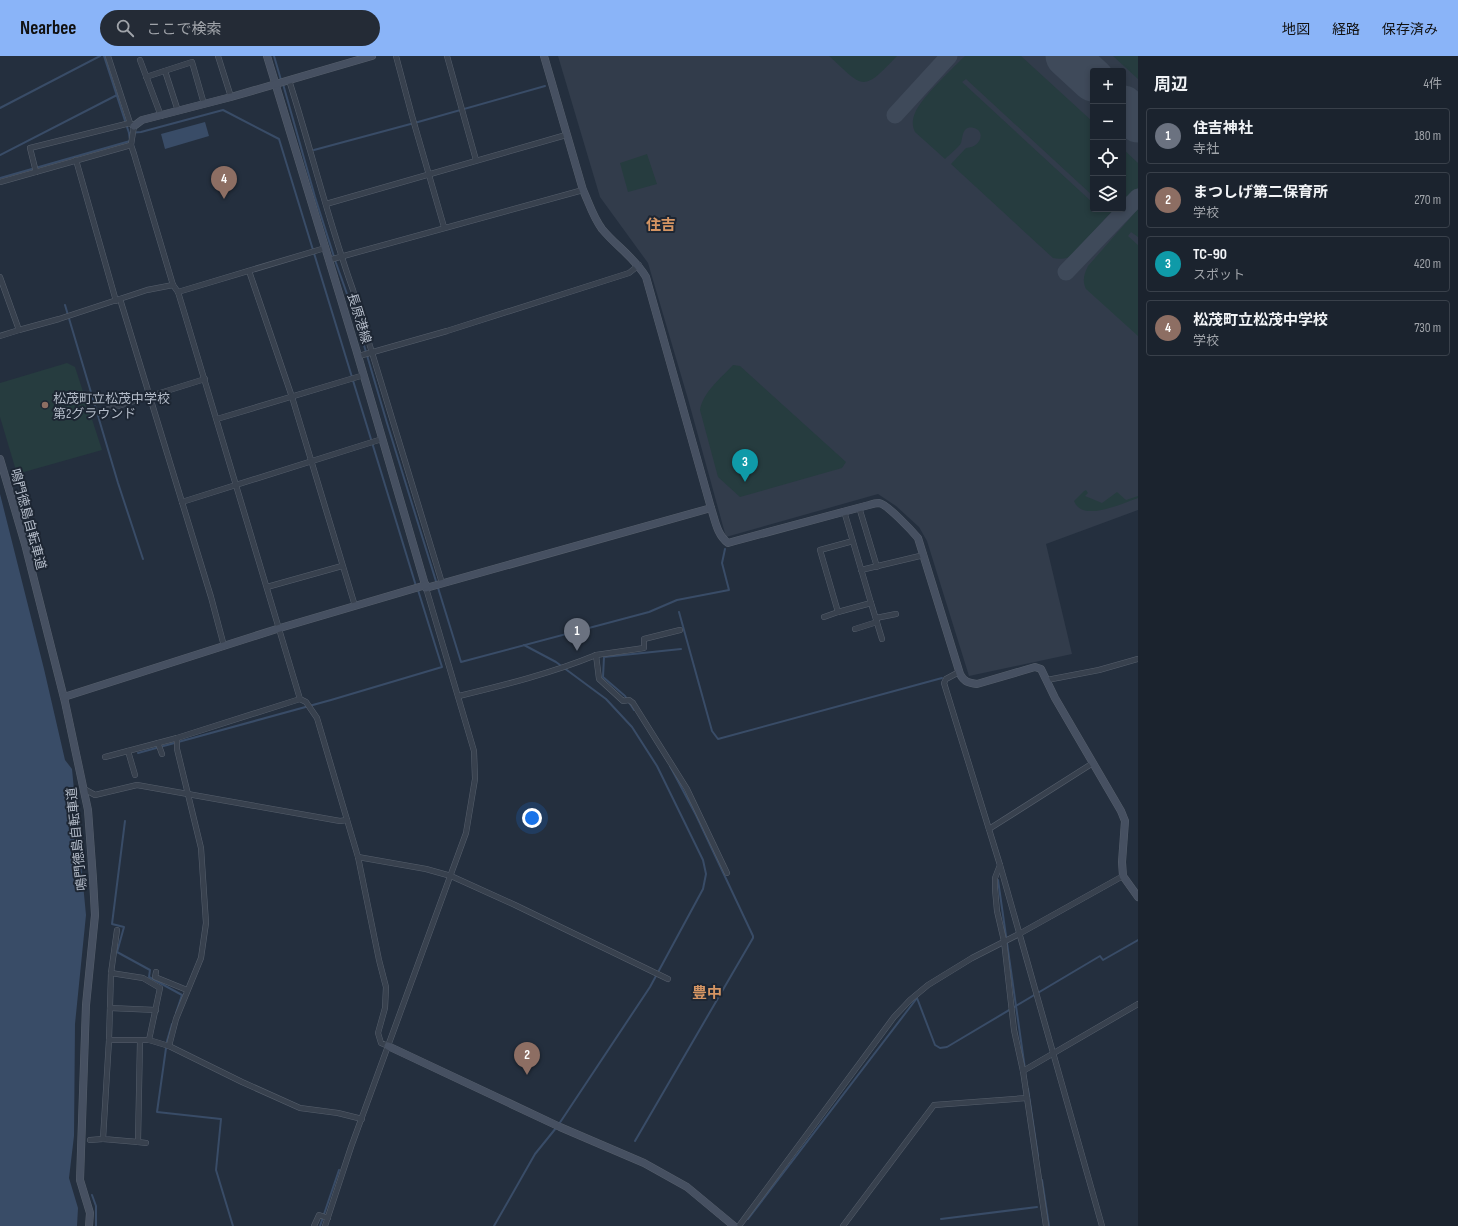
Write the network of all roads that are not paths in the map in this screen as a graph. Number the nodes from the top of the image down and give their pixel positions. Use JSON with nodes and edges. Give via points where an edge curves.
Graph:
{"nodes":[{"id":1,"x":108,"y":56,"type":"edge"},
{"id":2,"x":218,"y":56,"type":"edge"},
{"id":3,"x":267,"y":56,"type":"edge"},
{"id":4,"x":372,"y":56,"type":"edge"},
{"id":5,"x":396,"y":56,"type":"edge"},
{"id":6,"x":447,"y":56,"type":"edge"},
{"id":7,"x":544,"y":56,"type":"edge"},
{"id":8,"x":140,"y":60,"type":"dead end"},
{"id":9,"x":165,"y":71,"type":"junction"},
{"id":10,"x":146,"y":77,"type":"junction"},
{"id":11,"x":282,"y":81,"type":"junction"},
{"id":12,"x":231,"y":97,"type":"junction"},
{"id":13,"x":204,"y":104,"type":"junction"},
{"id":14,"x":178,"y":111,"type":"junction"},
{"id":15,"x":161,"y":116,"type":"junction"},
{"id":16,"x":132,"y":125,"type":"junction"},
{"id":17,"x":566,"y":134,"type":"junction"},
{"id":18,"x":131,"y":145,"type":"junction"},
{"id":19,"x":76,"y":160,"type":"junction"},
{"id":20,"x":476,"y":160,"type":"junction"},
{"id":21,"x":36,"y":172,"type":"junction"},
{"id":22,"x":429,"y":173,"type":"junction"},
{"id":23,"x":0,"y":182,"type":"edge"},
{"id":24,"x":583,"y":190,"type":"junction"},
{"id":25,"x":326,"y":204,"type":"junction"},
{"id":26,"x":444,"y":227,"type":"junction"},
{"id":27,"x":326,"y":248,"type":"junction"},
{"id":28,"x":341,"y":256,"type":"junction"},
{"id":29,"x":329,"y":260,"type":"junction"},
{"id":30,"x":639,"y":265,"type":"junction"},
{"id":31,"x":249,"y":271,"type":"junction"},
{"id":32,"x":0,"y":277,"type":"edge"},
{"id":33,"x":173,"y":285,"type":"junction"},
{"id":34,"x":178,"y":292,"type":"junction"},
{"id":35,"x":118,"y":300,"type":"junction"},
{"id":36,"x":19,"y":330,"type":"junction"},
{"id":37,"x":0,"y":336,"type":"edge"},
{"id":38,"x":372,"y":353,"type":"junction"},
{"id":39,"x":359,"y":356,"type":"junction"},
{"id":40,"x":364,"y":375,"type":"junction"},
{"id":41,"x":205,"y":379,"type":"junction"},
{"id":42,"x":150,"y":396,"type":"junction"},
{"id":43,"x":292,"y":397,"type":"junction"},
{"id":44,"x":99,"y":412,"type":"dead end"},
{"id":45,"x":217,"y":419,"type":"junction"},
{"id":46,"x":382,"y":439,"type":"junction"},
{"id":47,"x":0,"y":459,"type":"edge"},
{"id":48,"x":311,"y":461,"type":"junction"},
{"id":49,"x":236,"y":484,"type":"junction"},
{"id":50,"x":182,"y":502,"type":"junction"},
{"id":51,"x":860,"y":507,"type":"junction"},
{"id":52,"x":711,"y":508,"type":"junction"},
{"id":53,"x":844,"y":511,"type":"junction"},
{"id":54,"x":853,"y":541,"type":"junction"},
{"id":55,"x":924,"y":555,"type":"junction"},
{"id":56,"x":342,"y":566,"type":"junction"},
{"id":57,"x":877,"y":566,"type":"junction"},
{"id":58,"x":861,"y":570,"type":"junction"},
{"id":59,"x":442,"y":583,"type":"junction"},
{"id":60,"x":267,"y":587,"type":"junction"},
{"id":61,"x":426,"y":587,"type":"junction"},
{"id":62,"x":871,"y":603,"type":"junction"},
{"id":63,"x":355,"y":606,"type":"junction"},
{"id":64,"x":838,"y":612,"type":"junction"},
{"id":65,"x":896,"y":614,"type":"dead end"},
{"id":66,"x":824,"y":617,"type":"dead end"},
{"id":67,"x":876,"y":620,"type":"junction"},
{"id":68,"x":280,"y":628,"type":"junction"},
{"id":69,"x":855,"y":629,"type":"dead end"},
{"id":70,"x":680,"y":630,"type":"dead end"},
{"id":71,"x":882,"y":639,"type":"dead end"},
{"id":72,"x":224,"y":646,"type":"junction"},
{"id":73,"x":596,"y":655,"type":"junction"},
{"id":74,"x":1138,"y":658,"type":"edge"},
{"id":75,"x":959,"y":672,"type":"junction"},
{"id":76,"x":1047,"y":680,"type":"junction"},
{"id":77,"x":64,"y":696,"type":"junction"},
{"id":78,"x":459,"y":696,"type":"junction"},
{"id":79,"x":300,"y":699,"type":"junction"},
{"id":80,"x":177,"y":738,"type":"junction"},
{"id":81,"x":158,"y":743,"type":"junction"},
{"id":82,"x":128,"y":751,"type":"junction"},
{"id":83,"x":162,"y":754,"type":"dead end"},
{"id":84,"x":105,"y":757,"type":"dead end"},
{"id":85,"x":1093,"y":763,"type":"junction"},
{"id":86,"x":135,"y":775,"type":"dead end"},
{"id":87,"x":84,"y":789,"type":"junction"},
{"id":88,"x":188,"y":794,"type":"junction"},
{"id":89,"x":347,"y":820,"type":"junction"},
{"id":90,"x":989,"y":829,"type":"junction"},
{"id":91,"x":358,"y":857,"type":"junction"},
{"id":92,"x":1000,"y":865,"type":"junction"},
{"id":93,"x":727,"y":872,"type":"dead end"},
{"id":94,"x":451,"y":876,"type":"junction"},
{"id":95,"x":1123,"y":876,"type":"junction"},
{"id":96,"x":1138,"y":897,"type":"edge"},
{"id":97,"x":117,"y":930,"type":"dead end"},
{"id":98,"x":1019,"y":934,"type":"junction"},
{"id":99,"x":1004,"y":942,"type":"junction"},
{"id":100,"x":156,"y":972,"type":"dead end"},
{"id":101,"x":111,"y":973,"type":"junction"},
{"id":102,"x":668,"y":979,"type":"dead end"},
{"id":103,"x":187,"y":990,"type":"junction"},
{"id":104,"x":1138,"y":1004,"type":"edge"},
{"id":105,"x":110,"y":1008,"type":"junction"},
{"id":106,"x":156,"y":1010,"type":"junction"},
{"id":107,"x":109,"y":1040,"type":"junction"},
{"id":108,"x":140,"y":1040,"type":"junction"},
{"id":109,"x":149,"y":1040,"type":"junction"},
{"id":110,"x":169,"y":1046,"type":"junction"},
{"id":111,"x":388,"y":1046,"type":"junction"},
{"id":112,"x":1054,"y":1054,"type":"junction"},
{"id":113,"x":1023,"y":1071,"type":"junction"},
{"id":114,"x":1027,"y":1098,"type":"junction"},
{"id":115,"x":362,"y":1119,"type":"junction"},
{"id":116,"x":104,"y":1139,"type":"junction"},
{"id":117,"x":90,"y":1140,"type":"dead end"},
{"id":118,"x":138,"y":1142,"type":"junction"},
{"id":119,"x":146,"y":1143,"type":"dead end"},
{"id":120,"x":328,"y":1218,"type":"junction"},
{"id":121,"x":89,"y":1226,"type":"edge"},
{"id":122,"x":314,"y":1226,"type":"edge"},
{"id":123,"x":325,"y":1226,"type":"edge"},
{"id":124,"x":734,"y":1226,"type":"edge"},
{"id":125,"x":739,"y":1226,"type":"edge"},
{"id":126,"x":843,"y":1226,"type":"edge"},
{"id":127,"x":1046,"y":1226,"type":"edge"},
{"id":128,"x":1102,"y":1226,"type":"edge"}],
"edges":[{"from":1,"to":16,"type":"street"},
{"from":2,"to":12,"type":"street"},
{"from":3,"to":11,"type":"street","name":"長原港線"},
{"from":4,"to":11,"type":"street"},
{"from":5,"to":22,"type":"street"},
{"from":6,"to":20,"type":"street"},
{"from":7,"to":17,"type":"street"},
{"from":8,"to":10,"type":"street"},
{"from":9,"to":10,"type":"street"},
{"from":9,"to":13,"type":"street","via":[[192,62]]},
{"from":9,"to":14,"type":"street"},
{"from":10,"to":15,"type":"street"},
{"from":11,"to":12,"type":"street"},
{"from":11,"to":25,"type":"street","via":[[303,124]]},
{"from":11,"to":27,"type":"street","name":"長原港線"},
{"from":12,"to":13,"type":"street"},
{"from":13,"to":14,"type":"street"},
{"from":14,"to":15,"type":"street"},
{"from":15,"to":16,"type":"street"},
{"from":16,"to":18,"type":"street"},
{"from":16,"to":21,"type":"street","via":[[30,148]]},
{"from":17,"to":20,"type":"street"},
{"from":17,"to":24,"type":"street"},
{"from":18,"to":19,"type":"street"},
{"from":18,"to":33,"type":"street"},
{"from":19,"to":21,"type":"street"},
{"from":19,"to":35,"type":"street"},
{"from":20,"to":22,"type":"street"},
{"from":21,"to":23,"type":"street"},
{"from":22,"to":25,"type":"street"},
{"from":22,"to":26,"type":"street"},
{"from":24,"to":26,"type":"street"},
{"from":24,"to":30,"type":"street","via":[[601,227],[619,248]]},
{"from":25,"to":28,"type":"street"},
{"from":26,"to":28,"type":"street"},
{"from":27,"to":29,"type":"street","name":"長原港線"},
{"from":27,"to":31,"type":"street"},
{"from":28,"to":29,"type":"street"},
{"from":28,"to":38,"type":"street"},
{"from":29,"to":39,"type":"street","name":"長原港線"},
{"from":30,"to":38,"type":"street","via":[[629,273]]},
{"from":30,"to":52,"type":"street","via":[[646,277]]},
{"from":31,"to":34,"type":"street"},
{"from":31,"to":43,"type":"street"},
{"from":32,"to":36,"type":"street"},
{"from":33,"to":34,"type":"street"},
{"from":33,"to":35,"type":"street","via":[[147,290]]},
{"from":34,"to":41,"type":"street"},
{"from":35,"to":36,"type":"street"},
{"from":35,"to":42,"type":"street"},
{"from":36,"to":37,"type":"street"},
{"from":38,"to":39,"type":"street"},
{"from":38,"to":59,"type":"street"},
{"from":39,"to":40,"type":"street","name":"長原港線"},
{"from":40,"to":43,"type":"street"},
{"from":40,"to":46,"type":"street","name":"長原港線"},
{"from":41,"to":42,"type":"street"},
{"from":41,"to":45,"type":"street"},
{"from":42,"to":44,"type":"street"},
{"from":42,"to":50,"type":"street"},
{"from":43,"to":45,"type":"street"},
{"from":43,"to":48,"type":"street"},
{"from":45,"to":49,"type":"street"},
{"from":46,"to":48,"type":"street"},
{"from":46,"to":61,"type":"street","name":"長原港線"},
{"from":47,"to":77,"type":"street","name":"鳴門徳島自転車道"},
{"from":48,"to":49,"type":"street"},
{"from":48,"to":56,"type":"street"},
{"from":49,"to":50,"type":"street"},
{"from":49,"to":60,"type":"street"},
{"from":50,"to":72,"type":"street"},
{"from":51,"to":53,"type":"street"},
{"from":51,"to":55,"type":"street","via":[[883,504],[918,538]]},
{"from":51,"to":57,"type":"street"},
{"from":52,"to":53,"type":"street","via":[[719,533],[728,543]]},
{"from":52,"to":59,"type":"street"},
{"from":53,"to":54,"type":"street"},
{"from":54,"to":58,"type":"street"},
{"from":54,"to":64,"type":"street","via":[[820,550]]},
{"from":55,"to":57,"type":"street"},
{"from":55,"to":75,"type":"street"},
{"from":56,"to":60,"type":"street"},
{"from":56,"to":63,"type":"street"},
{"from":57,"to":58,"type":"street"},
{"from":58,"to":62,"type":"street"},
{"from":59,"to":61,"type":"street"},
{"from":60,"to":68,"type":"street"},
{"from":61,"to":63,"type":"street"},
{"from":61,"to":78,"type":"street"},
{"from":62,"to":64,"type":"street"},
{"from":62,"to":67,"type":"street"},
{"from":63,"to":68,"type":"street"},
{"from":64,"to":66,"type":"street"},
{"from":65,"to":67,"type":"street"},
{"from":67,"to":69,"type":"street"},
{"from":67,"to":71,"type":"street"},
{"from":68,"to":72,"type":"street"},
{"from":68,"to":79,"type":"street"},
{"from":70,"to":73,"type":"street","via":[[644,639],[644,648]]},
{"from":72,"to":77,"type":"street"},
{"from":73,"to":78,"type":"street","via":[[503,686]]},
{"from":73,"to":93,"type":"street","via":[[599,679],[623,701],[629,700],[633,703],[687,789]]},
{"from":74,"to":76,"type":"street","via":[[1099,670]]},
{"from":75,"to":76,"type":"street","via":[[963,680],[977,684],[1035,667],[1041,669]]},
{"from":75,"to":90,"type":"street","via":[[946,679],[944,683]]},
{"from":76,"to":85,"type":"street"},
{"from":77,"to":87,"type":"street","name":"鳴門徳島自転車道"},
{"from":78,"to":94,"type":"street","via":[[474,751],[475,779],[466,833]]},
{"from":79,"to":80,"type":"street"},
{"from":79,"to":89,"type":"street","via":[[306,702],[317,718]]},
{"from":80,"to":81,"type":"street"},
{"from":80,"to":88,"type":"street","via":[[177,749]]},
{"from":81,"to":82,"type":"street"},
{"from":81,"to":83,"type":"street"},
{"from":82,"to":84,"type":"street"},
{"from":82,"to":86,"type":"street"},
{"from":85,"to":90,"type":"street"},
{"from":85,"to":95,"type":"street","via":[[1125,821]]},
{"from":87,"to":88,"type":"street","via":[[95,795],[137,785]]},
{"from":87,"to":121,"type":"street","name":"鳴門徳島自転車道","via":[[94,915],[86,1005],[80,1173],[90,1213]]},
{"from":88,"to":89,"type":"street","via":[[340,821]]},
{"from":88,"to":103,"type":"street","via":[[201,848],[206,923],[201,958]]},
{"from":89,"to":91,"type":"street"},
{"from":90,"to":92,"type":"street"},
{"from":91,"to":94,"type":"street"},
{"from":91,"to":111,"type":"street","via":[[378,960],[386,987],[385,1008],[378,1033],[381,1043]]},
{"from":92,"to":98,"type":"street"},
{"from":92,"to":99,"type":"street","via":[[995,878],[995,889]]},
{"from":94,"to":102,"type":"street"},
{"from":94,"to":111,"type":"street"},
{"from":95,"to":96,"type":"street"},
{"from":95,"to":98,"type":"street"},
{"from":97,"to":101,"type":"street"},
{"from":98,"to":99,"type":"street"},
{"from":98,"to":112,"type":"street"},
{"from":99,"to":113,"type":"street","via":[[1014,1030]]},
{"from":99,"to":125,"type":"street","via":[[928,985],[910,1000],[890,1023]]},
{"from":100,"to":103,"type":"street","via":[[155,976]]},
{"from":101,"to":105,"type":"street"},
{"from":101,"to":106,"type":"street","via":[[143,978],[160,988]]},
{"from":103,"to":110,"type":"street"},
{"from":104,"to":112,"type":"street"},
{"from":105,"to":106,"type":"street"},
{"from":105,"to":107,"type":"street"},
{"from":106,"to":109,"type":"street"},
{"from":107,"to":108,"type":"street"},
{"from":107,"to":116,"type":"street"},
{"from":108,"to":109,"type":"street"},
{"from":108,"to":118,"type":"street"},
{"from":109,"to":110,"type":"street"},
{"from":110,"to":115,"type":"street","via":[[300,1108]]},
{"from":111,"to":115,"type":"street"},
{"from":111,"to":124,"type":"street","via":[[644,1164],[688,1188]]},
{"from":112,"to":113,"type":"street"},
{"from":112,"to":128,"type":"street"},
{"from":113,"to":114,"type":"street"},
{"from":114,"to":126,"type":"street","via":[[934,1105]]},
{"from":114,"to":127,"type":"street"},
{"from":115,"to":120,"type":"street"},
{"from":116,"to":117,"type":"street"},
{"from":116,"to":118,"type":"street"},
{"from":118,"to":119,"type":"street"},
{"from":120,"to":122,"type":"street","via":[[319,1215]]},
{"from":120,"to":123,"type":"street"}]}
